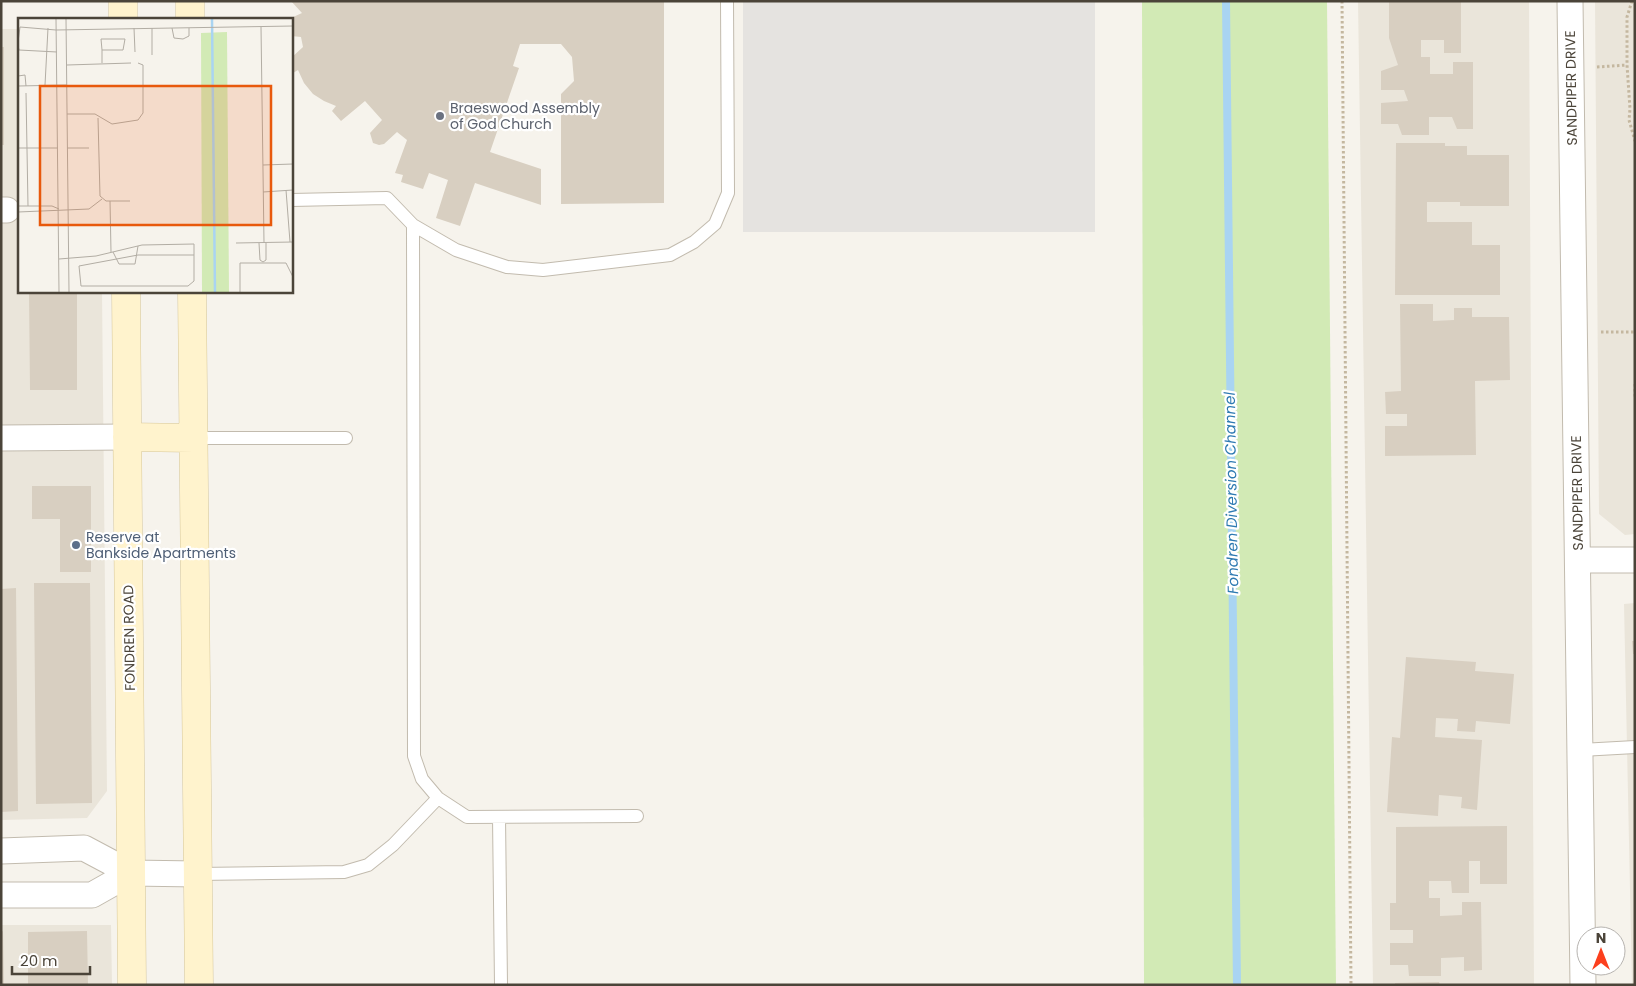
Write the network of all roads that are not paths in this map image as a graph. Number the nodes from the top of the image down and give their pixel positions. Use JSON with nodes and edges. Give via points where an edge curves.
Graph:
{"nodes":[{"id":1,"x":123,"y":1,"type":"edge"},
{"id":2,"x":190,"y":1,"type":"edge"},
{"id":3,"x":727,"y":1,"type":"edge"},
{"id":4,"x":1570,"y":1,"type":"edge"},
{"id":5,"x":123,"y":18,"type":"edge"},
{"id":6,"x":190,"y":18,"type":"edge"},
{"id":7,"x":292,"y":200,"type":"edge"},
{"id":8,"x":413,"y":224,"type":"junction"},
{"id":9,"x":126,"y":292,"type":"edge"},
{"id":10,"x":192,"y":292,"type":"edge"},
{"id":11,"x":127,"y":437,"type":"junction"},
{"id":12,"x":1,"y":438,"type":"edge"},
{"id":13,"x":194,"y":438,"type":"junction"},
{"id":14,"x":346,"y":438,"type":"dead end"},
{"id":15,"x":1578,"y":560,"type":"junction"},
{"id":16,"x":1635,"y":560,"type":"edge"},
{"id":17,"x":1635,"y":747,"type":"edge"},
{"id":18,"x":1581,"y":750,"type":"junction"},
{"id":19,"x":438,"y":798,"type":"junction"},
{"id":20,"x":499,"y":816,"type":"junction"},
{"id":21,"x":637,"y":816,"type":"dead end"},
{"id":22,"x":1,"y":851,"type":"edge"},
{"id":23,"x":132,"y":873,"type":"junction"},
{"id":24,"x":198,"y":874,"type":"junction"},
{"id":25,"x":1,"y":895,"type":"edge"},
{"id":26,"x":132,"y":985,"type":"edge"},
{"id":27,"x":199,"y":985,"type":"edge"},
{"id":28,"x":500,"y":985,"type":"edge"},
{"id":29,"x":1583,"y":985,"type":"edge"}],
"edges":[{"from":1,"to":5,"type":"main road"},
{"from":2,"to":6,"type":"main road"},
{"from":3,"to":8,"type":"lane","via":[[728,194],[714,224],[694,242],[670,255],[543,270],[507,267],[456,250]]},
{"from":4,"to":15,"type":"street","name":"SANDPIPER DRIVE"},
{"from":7,"to":8,"type":"lane","via":[[387,198]]},
{"from":8,"to":19,"type":"lane","via":[[414,756],[422,779]]},
{"from":9,"to":11,"type":"main road","name":"FONDREN ROAD"},
{"from":10,"to":13,"type":"main road"},
{"from":11,"to":12,"type":"street"},
{"from":11,"to":13,"type":"main road"},
{"from":11,"to":23,"type":"main road","name":"FONDREN ROAD"},
{"from":13,"to":14,"type":"lane"},
{"from":13,"to":24,"type":"main road"},
{"from":15,"to":16,"type":"street"},
{"from":15,"to":18,"type":"street","name":"SANDPIPER DRIVE"},
{"from":17,"to":18,"type":"lane"},
{"from":18,"to":29,"type":"street","name":"SANDPIPER DRIVE"},
{"from":19,"to":20,"type":"lane","via":[[467,816]]},
{"from":19,"to":24,"type":"lane","via":[[393,845],[368,864],[344,872]]},
{"from":20,"to":21,"type":"lane"},
{"from":20,"to":28,"type":"lane"},
{"from":22,"to":23,"type":"street","via":[[84,848]]},
{"from":23,"to":24,"type":"street"},
{"from":23,"to":25,"type":"street","via":[[92,895]]},
{"from":23,"to":26,"type":"main road","name":"FONDREN ROAD"},
{"from":24,"to":27,"type":"main road"}]}
